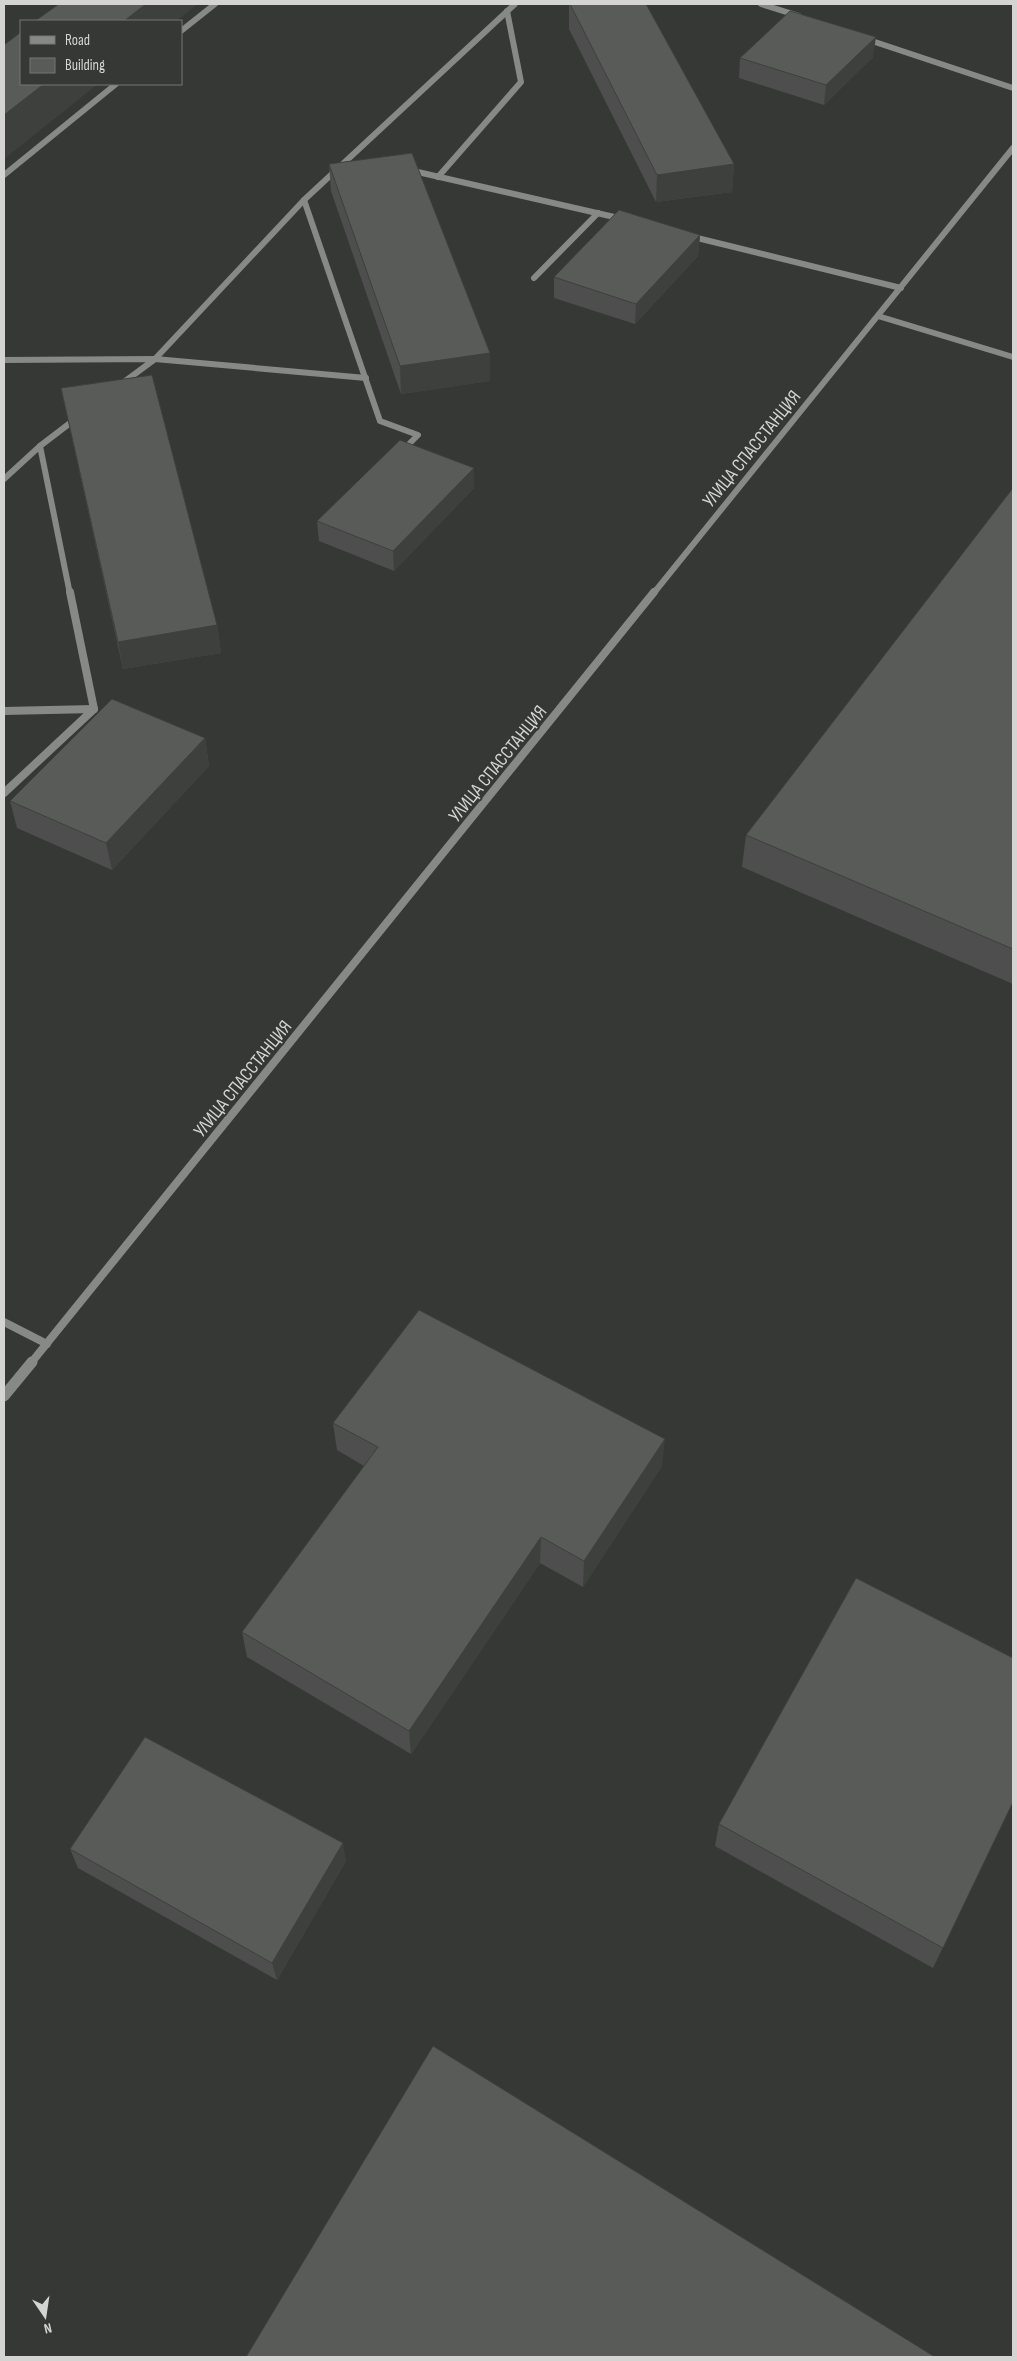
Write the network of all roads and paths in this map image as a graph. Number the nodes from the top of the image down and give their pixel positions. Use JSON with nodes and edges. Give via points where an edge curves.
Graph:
{"nodes":[{"id":1,"x":215,"y":4,"type":"edge"},
{"id":2,"x":516,"y":4,"type":"edge"},
{"id":3,"x":761,"y":4,"type":"edge"},
{"id":4,"x":507,"y":11,"type":"junction"},
{"id":5,"x":808,"y":19,"type":"edge"},
{"id":6,"x":182,"y":30,"type":"edge"},
{"id":7,"x":854,"y":35,"type":"edge"},
{"id":8,"x":115,"y":85,"type":"edge"},
{"id":9,"x":1013,"y":88,"type":"edge"},
{"id":10,"x":1013,"y":148,"type":"edge"},
{"id":11,"x":350,"y":156,"type":"junction"},
{"id":12,"x":359,"y":158,"type":"edge"},
{"id":13,"x":403,"y":169,"type":"edge"},
{"id":14,"x":4,"y":175,"type":"edge"},
{"id":15,"x":438,"y":177,"type":"junction"},
{"id":16,"x":304,"y":200,"type":"junction"},
{"id":17,"x":598,"y":213,"type":"junction"},
{"id":18,"x":626,"y":220,"type":"edge"},
{"id":19,"x":683,"y":234,"type":"edge"},
{"id":20,"x":534,"y":278,"type":"dead end"},
{"id":21,"x":901,"y":288,"type":"junction"},
{"id":22,"x":878,"y":316,"type":"junction"},
{"id":23,"x":1013,"y":357,"type":"edge"},
{"id":24,"x":155,"y":359,"type":"junction"},
{"id":25,"x":4,"y":360,"type":"edge"},
{"id":26,"x":366,"y":378,"type":"junction"},
{"id":27,"x":116,"y":388,"type":"edge"},
{"id":28,"x":86,"y":411,"type":"edge"},
{"id":29,"x":40,"y":446,"type":"junction"},
{"id":30,"x":398,"y":454,"type":"edge"},
{"id":31,"x":4,"y":480,"type":"edge"},
{"id":32,"x":94,"y":709,"type":"junction"},
{"id":33,"x":4,"y":710,"type":"edge"},
{"id":34,"x":4,"y":793,"type":"edge"},
{"id":35,"x":4,"y":1322,"type":"edge"},
{"id":36,"x":47,"y":1344,"type":"junction"},
{"id":37,"x":4,"y":1396,"type":"edge"}],
"edges":[{"from":1,"to":6,"type":"lane"},
{"from":2,"to":4,"type":"lane"},
{"from":3,"to":5,"type":"street"},
{"from":4,"to":11,"type":"lane"},
{"from":4,"to":15,"type":"lane","via":[[521,82]]},
{"from":7,"to":9,"type":"street"},
{"from":8,"to":14,"type":"lane"},
{"from":10,"to":21,"type":"street","name":"УЛИЦА СПАССТАНЦИЯ"},
{"from":11,"to":12,"type":"lane"},
{"from":11,"to":16,"type":"lane"},
{"from":13,"to":15,"type":"lane"},
{"from":15,"to":17,"type":"lane"},
{"from":16,"to":24,"type":"lane"},
{"from":16,"to":26,"type":"lane"},
{"from":17,"to":18,"type":"lane"},
{"from":17,"to":20,"type":"lane"},
{"from":19,"to":21,"type":"lane"},
{"from":21,"to":22,"type":"street","name":"УЛИЦА СПАССТАНЦИЯ"},
{"from":22,"to":23,"type":"lane"},
{"from":22,"to":36,"type":"street","name":"УЛИЦА СПАССТАНЦИЯ"},
{"from":24,"to":25,"type":"lane"},
{"from":24,"to":26,"type":"lane"},
{"from":24,"to":27,"type":"lane"},
{"from":26,"to":30,"type":"lane","via":[[380,421],[418,435]]},
{"from":28,"to":29,"type":"lane"},
{"from":29,"to":31,"type":"lane"},
{"from":29,"to":32,"type":"lane"},
{"from":32,"to":33,"type":"lane"},
{"from":32,"to":34,"type":"lane"},
{"from":35,"to":36,"type":"lane"},
{"from":36,"to":37,"type":"street","name":"УЛИЦА СПАССТАНЦИЯ"}]}
